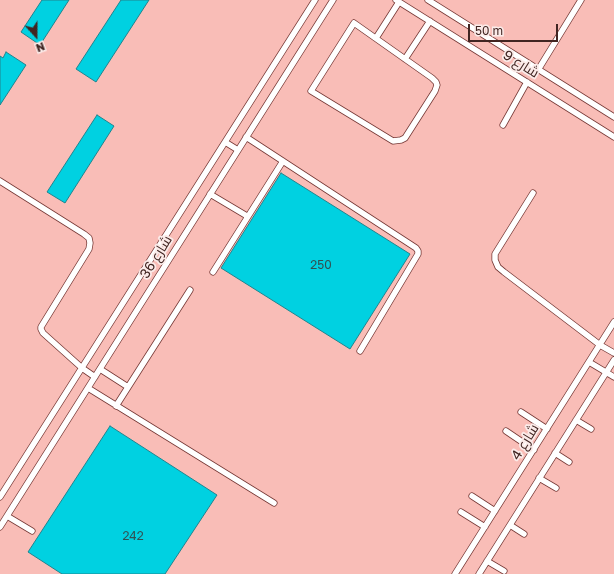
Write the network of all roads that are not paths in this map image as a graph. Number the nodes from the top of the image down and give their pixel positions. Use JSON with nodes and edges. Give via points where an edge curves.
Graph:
{"nodes":[{"id":1,"x":315,"y":0,"type":"edge"},
{"id":2,"x":333,"y":0,"type":"edge"},
{"id":3,"x":428,"y":0,"type":"edge"},
{"id":4,"x":581,"y":0,"type":"edge"},
{"id":5,"x":398,"y":1,"type":"edge"},
{"id":6,"x":430,"y":21,"type":"junction"},
{"id":7,"x":376,"y":38,"type":"junction"},
{"id":8,"x":405,"y":59,"type":"junction"},
{"id":9,"x":538,"y":70,"type":"junction"},
{"id":10,"x":528,"y":82,"type":"junction"},
{"id":11,"x":614,"y":117,"type":"edge"},
{"id":12,"x":503,"y":125,"type":"dead end"},
{"id":13,"x":246,"y":137,"type":"junction"},
{"id":14,"x":614,"y":137,"type":"edge"},
{"id":15,"x":225,"y":142,"type":"junction"},
{"id":16,"x":238,"y":150,"type":"junction"},
{"id":17,"x":283,"y":161,"type":"junction"},
{"id":18,"x":0,"y":181,"type":"edge"},
{"id":19,"x":533,"y":193,"type":"dead end"},
{"id":20,"x":210,"y":194,"type":"junction"},
{"id":21,"x":247,"y":216,"type":"junction"},
{"id":22,"x":213,"y":272,"type":"dead end"},
{"id":23,"x":190,"y":290,"type":"dead end"},
{"id":24,"x":614,"y":322,"type":"edge"},
{"id":25,"x":600,"y":345,"type":"junction"},
{"id":26,"x":360,"y":352,"type":"dead end"},
{"id":27,"x":614,"y":353,"type":"edge"},
{"id":28,"x":614,"y":360,"type":"edge"},
{"id":29,"x":589,"y":362,"type":"junction"},
{"id":30,"x":82,"y":368,"type":"junction"},
{"id":31,"x":100,"y":369,"type":"junction"},
{"id":32,"x":606,"y":372,"type":"junction"},
{"id":33,"x":95,"y":377,"type":"junction"},
{"id":34,"x":614,"y":377,"type":"edge"},
{"id":35,"x":128,"y":387,"type":"junction"},
{"id":36,"x":88,"y":388,"type":"junction"},
{"id":37,"x":116,"y":406,"type":"junction"},
{"id":38,"x":521,"y":412,"type":"dead end"},
{"id":39,"x":576,"y":420,"type":"junction"},
{"id":40,"x":547,"y":429,"type":"junction"},
{"id":41,"x":591,"y":429,"type":"dead end"},
{"id":42,"x":506,"y":430,"type":"dead end"},
{"id":43,"x":534,"y":450,"type":"junction"},
{"id":44,"x":555,"y":453,"type":"junction"},
{"id":45,"x":569,"y":462,"type":"dead end"},
{"id":46,"x":539,"y":478,"type":"junction"},
{"id":47,"x":556,"y":488,"type":"dead end"},
{"id":48,"x":472,"y":496,"type":"dead end"},
{"id":49,"x":0,"y":498,"type":"edge"},
{"id":50,"x":274,"y":503,"type":"dead end"},
{"id":51,"x":495,"y":511,"type":"junction"},
{"id":52,"x":461,"y":512,"type":"dead end"},
{"id":53,"x":7,"y":516,"type":"junction"},
{"id":54,"x":510,"y":525,"type":"junction"},
{"id":55,"x":0,"y":527,"type":"edge"},
{"id":56,"x":485,"y":528,"type":"junction"},
{"id":57,"x":32,"y":531,"type":"dead end"},
{"id":58,"x":524,"y":534,"type":"dead end"},
{"id":59,"x":487,"y":561,"type":"junction"},
{"id":60,"x":504,"y":571,"type":"dead end"},
{"id":61,"x":455,"y":574,"type":"edge"},
{"id":62,"x":479,"y":574,"type":"edge"}],
"edges":[{"from":1,"to":15,"type":"lane","name":"شارع 36"},
{"from":2,"to":13,"type":"lane","name":"شارع 36"},
{"from":3,"to":9,"type":"lane","name":"شارع 9"},
{"from":4,"to":9,"type":"lane"},
{"from":5,"to":6,"type":"lane","name":"شارع 9"},
{"from":5,"to":7,"type":"lane"},
{"from":6,"to":8,"type":"lane"},
{"from":6,"to":10,"type":"lane","name":"شارع 9"},
{"from":7,"to":8,"type":"lane"},
{"from":7,"to":8,"type":"lane","via":[[354,23],[311,91],[397,142],[404,138],[435,91],[436,85],[434,79]]},
{"from":9,"to":11,"type":"lane","name":"شارع 9"},
{"from":10,"to":12,"type":"lane"},
{"from":10,"to":14,"type":"lane","name":"شارع 9"},
{"from":13,"to":16,"type":"lane","name":"شارع 36"},
{"from":13,"to":17,"type":"lane"},
{"from":15,"to":16,"type":"lane"},
{"from":15,"to":30,"type":"lane","name":"شارع 36"},
{"from":16,"to":20,"type":"lane","name":"شارع 36"},
{"from":17,"to":21,"type":"lane"},
{"from":17,"to":26,"type":"lane","via":[[418,251]]},
{"from":18,"to":30,"type":"lane","via":[[89,238],[89,248],[41,327],[43,333]]},
{"from":19,"to":25,"type":"lane","via":[[496,254],[498,267]]},
{"from":20,"to":21,"type":"lane"},
{"from":20,"to":31,"type":"lane","name":"شارع 36"},
{"from":21,"to":22,"type":"lane"},
{"from":23,"to":35,"type":"lane"},
{"from":24,"to":25,"type":"lane","name":"شارع 4"},
{"from":25,"to":27,"type":"lane"},
{"from":25,"to":29,"type":"lane","name":"شارع 4"},
{"from":28,"to":32,"type":"lane"},
{"from":29,"to":32,"type":"lane"},
{"from":29,"to":40,"type":"lane","name":"شارع 4"},
{"from":30,"to":33,"type":"lane"},
{"from":30,"to":49,"type":"lane","name":"شارع 36"},
{"from":31,"to":33,"type":"lane","name":"شارع 36"},
{"from":31,"to":35,"type":"lane"},
{"from":32,"to":34,"type":"lane"},
{"from":32,"to":39,"type":"lane"},
{"from":33,"to":36,"type":"lane","name":"شارع 36"},
{"from":35,"to":37,"type":"lane"},
{"from":36,"to":37,"type":"lane"},
{"from":36,"to":53,"type":"lane","name":"شارع 36"},
{"from":37,"to":50,"type":"lane"},
{"from":38,"to":40,"type":"lane"},
{"from":39,"to":41,"type":"lane"},
{"from":39,"to":44,"type":"lane"},
{"from":40,"to":43,"type":"lane","name":"شارع 4"},
{"from":42,"to":43,"type":"lane"},
{"from":43,"to":51,"type":"lane","name":"شارع 4"},
{"from":44,"to":45,"type":"lane"},
{"from":44,"to":46,"type":"lane"},
{"from":46,"to":47,"type":"lane"},
{"from":46,"to":54,"type":"lane"},
{"from":48,"to":51,"type":"lane"},
{"from":51,"to":56,"type":"lane","name":"شارع 4"},
{"from":52,"to":56,"type":"lane"},
{"from":53,"to":55,"type":"lane","name":"شارع 36"},
{"from":53,"to":57,"type":"lane"},
{"from":54,"to":58,"type":"lane"},
{"from":54,"to":59,"type":"lane"},
{"from":56,"to":61,"type":"lane","name":"شارع 4"},
{"from":59,"to":60,"type":"lane"},
{"from":59,"to":62,"type":"lane"}]}
